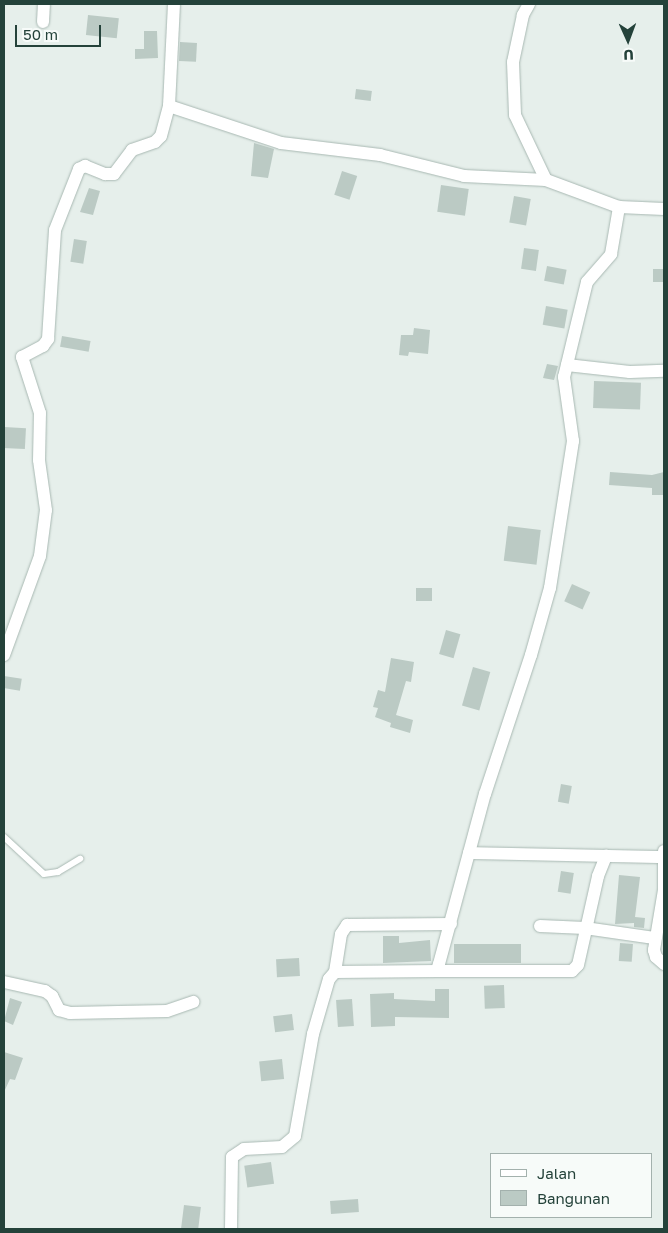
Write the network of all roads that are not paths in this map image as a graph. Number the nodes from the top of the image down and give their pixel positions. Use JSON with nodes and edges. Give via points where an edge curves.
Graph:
{"nodes":[{"id":1,"x":44,"y":4,"type":"edge"},
{"id":2,"x":174,"y":4,"type":"edge"},
{"id":3,"x":529,"y":4,"type":"edge"},
{"id":4,"x":43,"y":22,"type":"dead end"},
{"id":5,"x":169,"y":106,"type":"junction"},
{"id":6,"x":546,"y":180,"type":"junction"},
{"id":7,"x":618,"y":206,"type":"junction"},
{"id":8,"x":664,"y":209,"type":"edge"},
{"id":9,"x":566,"y":365,"type":"junction"},
{"id":10,"x":664,"y":371,"type":"edge"},
{"id":11,"x":4,"y":656,"type":"edge"},
{"id":12,"x":4,"y":837,"type":"edge"},
{"id":13,"x":470,"y":853,"type":"junction"},
{"id":14,"x":664,"y":854,"type":"edge"},
{"id":15,"x":606,"y":856,"type":"junction"},
{"id":16,"x":80,"y":859,"type":"dead end"},
{"id":17,"x":451,"y":924,"type":"junction"},
{"id":18,"x":540,"y":926,"type":"dead end"},
{"id":19,"x":585,"y":928,"type":"junction"},
{"id":20,"x":654,"y":938,"type":"junction"},
{"id":21,"x":664,"y":964,"type":"edge"},
{"id":22,"x":436,"y":971,"type":"junction"},
{"id":23,"x":335,"y":972,"type":"junction"},
{"id":24,"x":4,"y":982,"type":"edge"},
{"id":25,"x":193,"y":1002,"type":"dead end"},
{"id":26,"x":231,"y":1229,"type":"edge"}],
"edges":[{"from":1,"to":4,"type":"street"},
{"from":2,"to":5,"type":"street"},
{"from":3,"to":6,"type":"street","via":[[523,16],[513,62],[515,115]]},
{"from":5,"to":6,"type":"street","via":[[280,143],[380,155],[455,175]]},
{"from":5,"to":11,"type":"street","via":[[161,136],[155,142],[132,150],[114,174],[86,166],[79,169],[56,226],[48,339],[21,360],[40,413],[39,460],[46,510],[45,534],[27,599]]},
{"from":6,"to":7,"type":"street"},
{"from":7,"to":8,"type":"street"},
{"from":7,"to":9,"type":"street","via":[[611,254],[587,282]]},
{"from":9,"to":10,"type":"street","via":[[630,372]]},
{"from":9,"to":13,"type":"street","via":[[564,391],[573,441],[557,555],[531,656],[485,794]]},
{"from":12,"to":16,"type":"lane","via":[[44,874],[58,872]]},
{"from":13,"to":15,"type":"street"},
{"from":13,"to":17,"type":"street"},
{"from":14,"to":15,"type":"street"},
{"from":14,"to":20,"type":"street","via":[[664,890]]},
{"from":15,"to":19,"type":"street"},
{"from":17,"to":22,"type":"street"},
{"from":17,"to":23,"type":"street","via":[[347,925],[341,934]]},
{"from":18,"to":19,"type":"street"},
{"from":19,"to":20,"type":"street"},
{"from":19,"to":22,"type":"street","via":[[578,965],[572,972]]},
{"from":20,"to":21,"type":"street","via":[[656,957]]},
{"from":22,"to":23,"type":"street"},
{"from":23,"to":26,"type":"street","via":[[326,987],[315,1026],[295,1136],[282,1147],[244,1149],[232,1158]]},
{"from":24,"to":25,"type":"street","via":[[45,991],[52,996],[59,1010],[70,1013],[167,1011]]}]}
